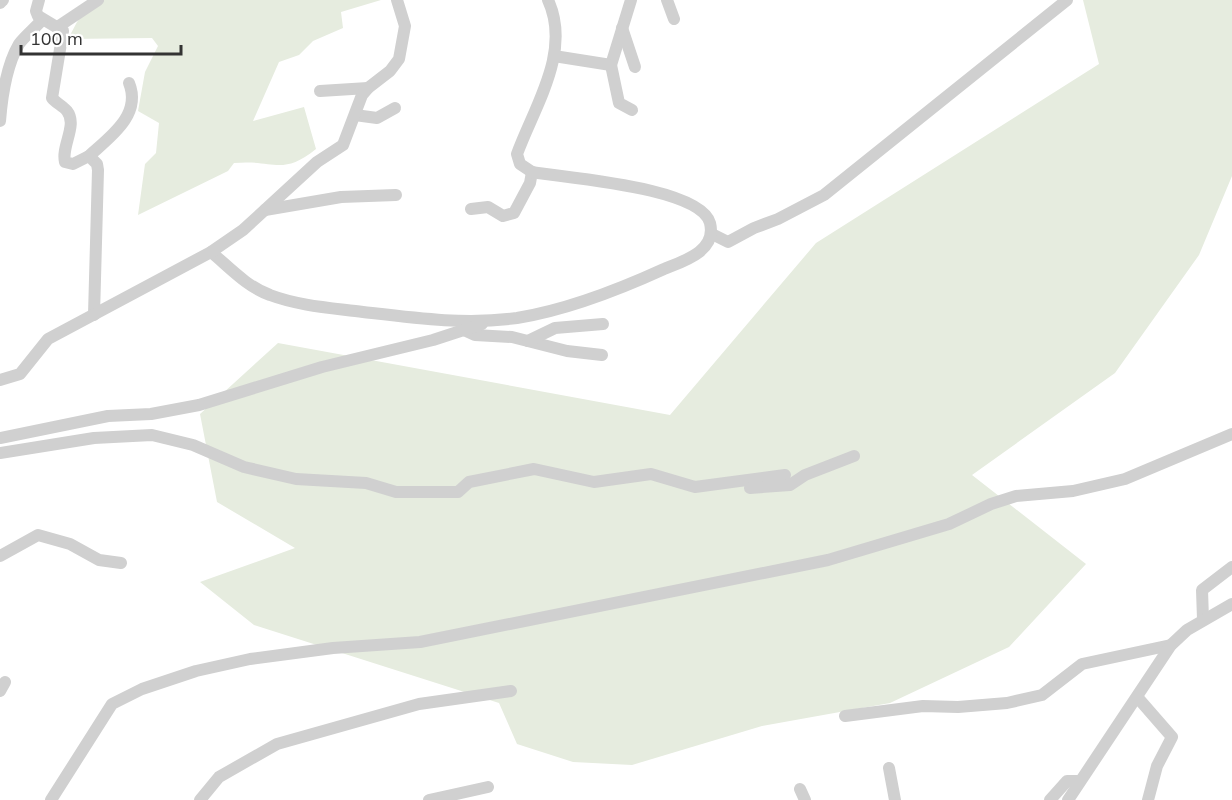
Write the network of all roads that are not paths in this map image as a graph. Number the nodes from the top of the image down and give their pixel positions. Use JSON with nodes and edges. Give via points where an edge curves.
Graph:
{"nodes":[{"id":1,"x":3,"y":0,"type":"edge"},
{"id":2,"x":39,"y":0,"type":"edge"},
{"id":3,"x":98,"y":0,"type":"edge"},
{"id":4,"x":397,"y":0,"type":"edge"},
{"id":5,"x":548,"y":0,"type":"edge"},
{"id":6,"x":631,"y":0,"type":"edge"},
{"id":7,"x":667,"y":0,"type":"edge"},
{"id":8,"x":1066,"y":0,"type":"edge"},
{"id":9,"x":0,"y":3,"type":"edge"},
{"id":10,"x":674,"y":19,"type":"dead end"},
{"id":11,"x":42,"y":20,"type":"junction"},
{"id":12,"x":59,"y":26,"type":"junction"},
{"id":13,"x":622,"y":28,"type":"junction"},
{"id":14,"x":554,"y":56,"type":"junction"},
{"id":15,"x":14,"y":57,"type":"junction"},
{"id":16,"x":611,"y":65,"type":"junction"},
{"id":17,"x":635,"y":68,"type":"dead end"},
{"id":18,"x":0,"y":69,"type":"edge"},
{"id":19,"x":129,"y":83,"type":"dead end"},
{"id":20,"x":368,"y":88,"type":"junction"},
{"id":21,"x":320,"y":91,"type":"dead end"},
{"id":22,"x":395,"y":108,"type":"dead end"},
{"id":23,"x":632,"y":110,"type":"dead end"},
{"id":24,"x":355,"y":115,"type":"junction"},
{"id":25,"x":0,"y":121,"type":"edge"},
{"id":26,"x":89,"y":156,"type":"junction"},
{"id":27,"x":532,"y":172,"type":"junction"},
{"id":28,"x":396,"y":195,"type":"dead end"},
{"id":29,"x":471,"y":209,"type":"dead end"},
{"id":30,"x":265,"y":210,"type":"junction"},
{"id":31,"x":712,"y":234,"type":"junction"},
{"id":32,"x":211,"y":252,"type":"junction"},
{"id":33,"x":94,"y":315,"type":"junction"},
{"id":34,"x":498,"y":320,"type":"junction"},
{"id":35,"x":603,"y":324,"type":"dead end"},
{"id":36,"x":464,"y":330,"type":"junction"},
{"id":37,"x":528,"y":341,"type":"junction"},
{"id":38,"x":602,"y":355,"type":"dead end"},
{"id":39,"x":0,"y":380,"type":"edge"},
{"id":40,"x":1232,"y":434,"type":"edge"},
{"id":41,"x":0,"y":438,"type":"edge"},
{"id":42,"x":0,"y":453,"type":"edge"},
{"id":43,"x":854,"y":456,"type":"dead end"},
{"id":44,"x":785,"y":475,"type":"dead end"},
{"id":45,"x":710,"y":486,"type":"junction"},
{"id":46,"x":0,"y":556,"type":"edge"},
{"id":47,"x":121,"y":563,"type":"dead end"},
{"id":48,"x":1232,"y":567,"type":"edge"},
{"id":49,"x":1232,"y":604,"type":"edge"},
{"id":50,"x":1203,"y":620,"type":"junction"},
{"id":51,"x":1172,"y":645,"type":"junction"},
{"id":52,"x":511,"y":691,"type":"dead end"},
{"id":53,"x":1138,"y":698,"type":"junction"},
{"id":54,"x":845,"y":716,"type":"dead end"},
{"id":55,"x":889,"y":768,"type":"dead end"},
{"id":56,"x":1079,"y":781,"type":"junction"},
{"id":57,"x":488,"y":787,"type":"dead end"},
{"id":58,"x":51,"y":800,"type":"edge"},
{"id":59,"x":200,"y":800,"type":"edge"},
{"id":60,"x":429,"y":800,"type":"edge"},
{"id":61,"x":896,"y":800,"type":"edge"},
{"id":62,"x":1050,"y":800,"type":"edge"},
{"id":63,"x":1068,"y":800,"type":"edge"},
{"id":64,"x":1148,"y":800,"type":"edge"}],
"edges":[{"from":1,"to":9,"type":"street"},
{"from":2,"to":11,"type":"street","via":[[36,11]]},
{"from":3,"to":12,"type":"street"},
{"from":4,"to":20,"type":"street","via":[[405,26],[399,58],[390,71]]},
{"from":5,"to":14,"type":"street","via":[[556,37]]},
{"from":6,"to":13,"type":"street"},
{"from":7,"to":10,"type":"street"},
{"from":8,"to":31,"type":"street","via":[[824,195],[728,242]]},
{"from":11,"to":12,"type":"street"},
{"from":11,"to":15,"type":"street","via":[[20,42]]},
{"from":12,"to":26,"type":"street","via":[[63,30],[52,98],[67,111],[71,121],[64,162],[73,164]]},
{"from":13,"to":16,"type":"street"},
{"from":13,"to":17,"type":"street"},
{"from":14,"to":16,"type":"street"},
{"from":14,"to":27,"type":"street","via":[[517,154],[520,164]]},
{"from":15,"to":18,"type":"street"},
{"from":15,"to":25,"type":"street"},
{"from":16,"to":23,"type":"street","via":[[620,103]]},
{"from":19,"to":26,"type":"street","via":[[133,99],[127,120]]},
{"from":20,"to":21,"type":"street"},
{"from":20,"to":24,"type":"street"},
{"from":22,"to":24,"type":"street","via":[[376,118]]},
{"from":24,"to":30,"type":"street","via":[[343,145],[316,162]]},
{"from":26,"to":33,"type":"street","via":[[98,170]]},
{"from":27,"to":29,"type":"street","via":[[514,213],[503,216],[488,207]]},
{"from":27,"to":31,"type":"street","via":[[644,188],[681,199],[709,220]]},
{"from":28,"to":30,"type":"street","via":[[341,197]]},
{"from":30,"to":32,"type":"street"},
{"from":31,"to":34,"type":"street","via":[[694,256],[628,285]]},
{"from":32,"to":33,"type":"street"},
{"from":32,"to":34,"type":"street","via":[[252,286],[297,302],[429,320]]},
{"from":33,"to":39,"type":"street","via":[[48,339],[27,368]]},
{"from":34,"to":36,"type":"street"},
{"from":35,"to":37,"type":"street","via":[[555,328]]},
{"from":36,"to":37,"type":"street","via":[[475,335]]},
{"from":36,"to":41,"type":"street","via":[[322,367],[199,405],[151,414],[108,416]]},
{"from":37,"to":38,"type":"street"},
{"from":40,"to":58,"type":"street","via":[[1125,479],[1074,491],[1016,496],[949,524],[828,560],[420,642],[271,656],[196,671],[142,688],[112,704]]},
{"from":42,"to":45,"type":"street","via":[[94,438],[152,435],[194,445],[257,471],[296,479],[366,483],[396,492],[458,492],[469,482],[534,469],[581,481],[651,474]]},
{"from":43,"to":45,"type":"street","via":[[790,485]]},
{"from":44,"to":45,"type":"street"},
{"from":46,"to":47,"type":"street","via":[[38,535],[70,544],[99,560]]},
{"from":48,"to":50,"type":"street","via":[[1202,590]]},
{"from":49,"to":50,"type":"street"},
{"from":50,"to":51,"type":"street"},
{"from":51,"to":53,"type":"street"},
{"from":51,"to":54,"type":"street","via":[[1082,664],[1042,695],[1007,703],[923,706]]},
{"from":52,"to":59,"type":"street","via":[[419,704],[278,744],[219,777]]},
{"from":53,"to":56,"type":"street"},
{"from":53,"to":64,"type":"street","via":[[1172,737],[1157,766]]},
{"from":55,"to":61,"type":"street"},
{"from":56,"to":62,"type":"street","via":[[1067,781]]},
{"from":56,"to":63,"type":"street"},
{"from":57,"to":60,"type":"street"}]}
